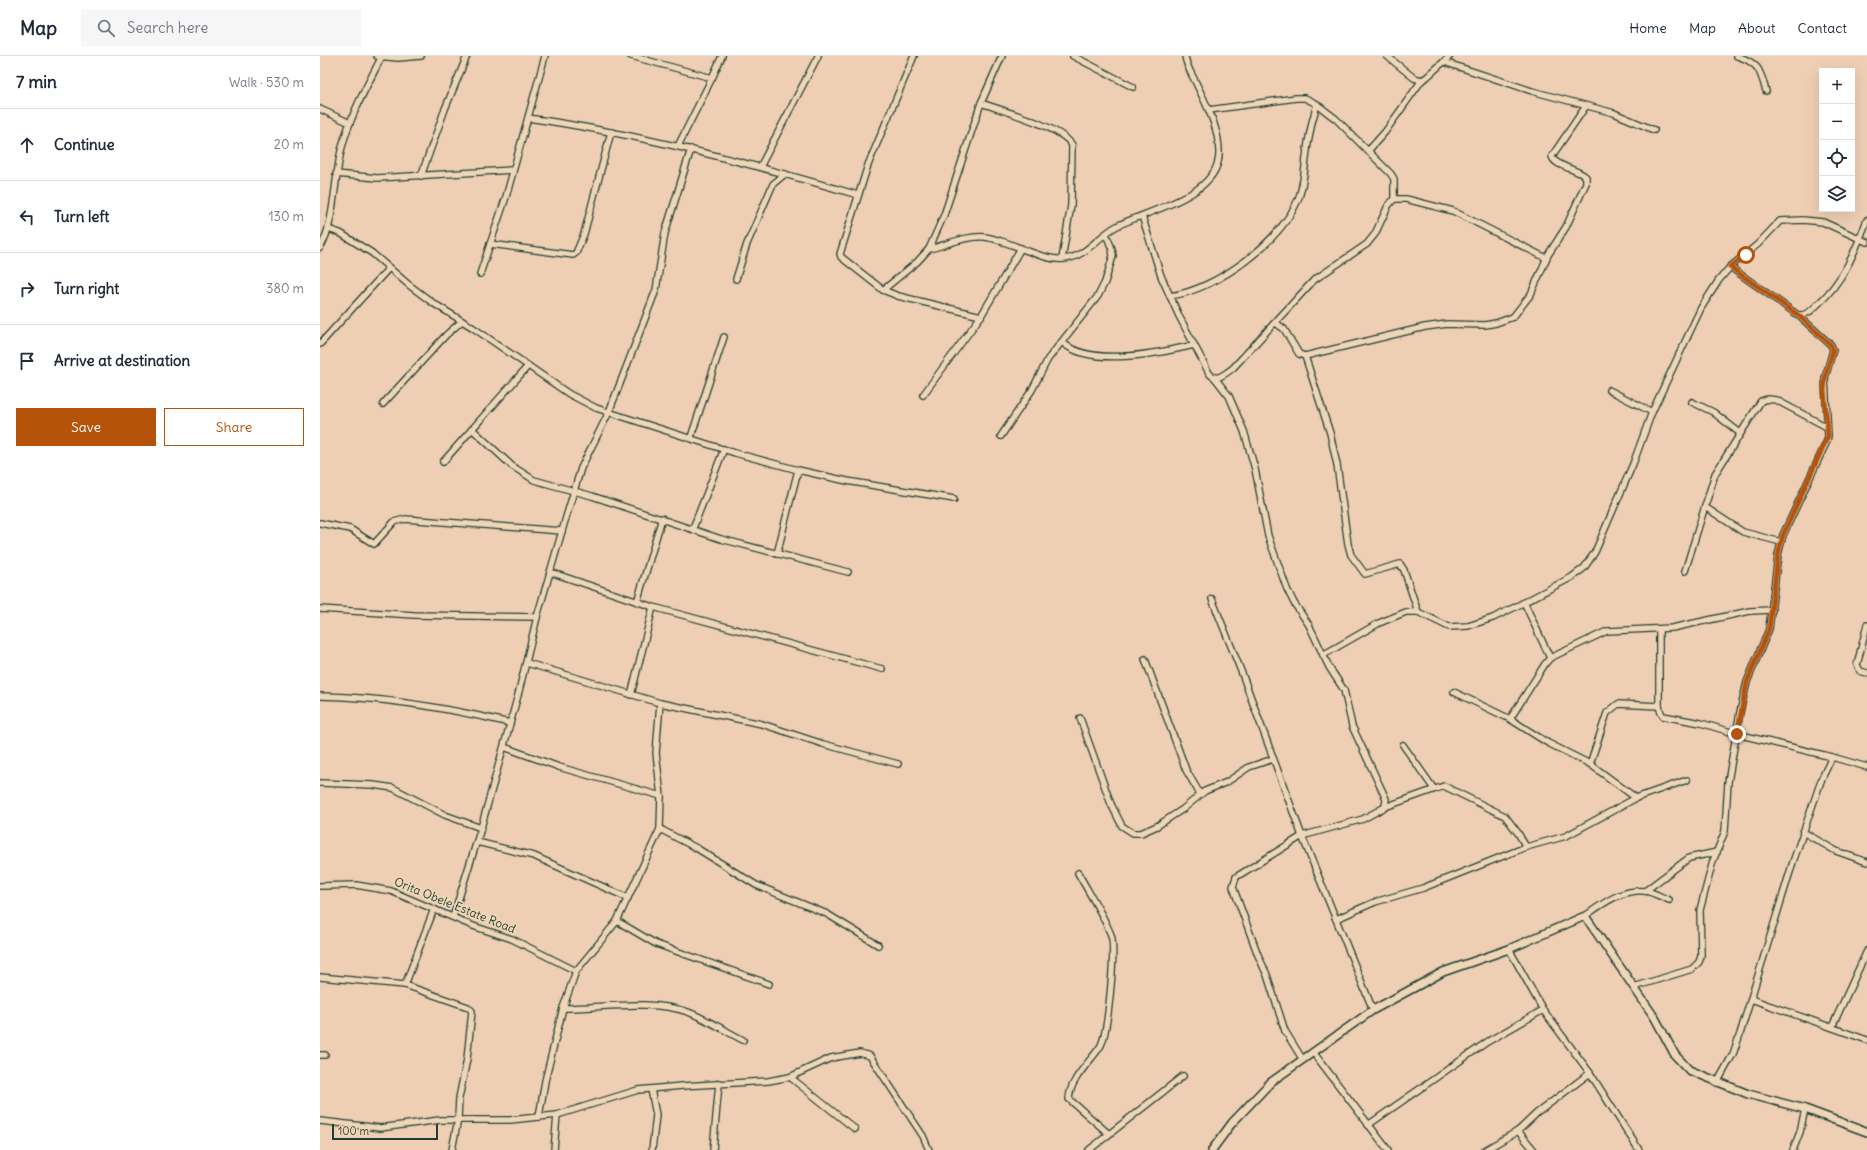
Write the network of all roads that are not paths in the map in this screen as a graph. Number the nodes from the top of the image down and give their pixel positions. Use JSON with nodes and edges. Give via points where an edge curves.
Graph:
{"nodes":[{"id":1,"x":420,"y":56,"type":"edge"},
{"id":2,"x":467,"y":56,"type":"edge"},
{"id":3,"x":545,"y":56,"type":"edge"},
{"id":4,"x":630,"y":56,"type":"edge"},
{"id":5,"x":722,"y":56,"type":"edge"},
{"id":6,"x":818,"y":56,"type":"edge"},
{"id":7,"x":914,"y":56,"type":"edge"},
{"id":8,"x":1002,"y":56,"type":"edge"},
{"id":9,"x":1073,"y":56,"type":"edge"},
{"id":10,"x":1185,"y":56,"type":"edge"},
{"id":11,"x":1387,"y":56,"type":"edge"},
{"id":12,"x":1450,"y":56,"type":"edge"},
{"id":13,"x":1737,"y":56,"type":"edge"},
{"id":14,"x":379,"y":57,"type":"edge"},
{"id":15,"x":1444,"y":62,"type":"junction"},
{"id":16,"x":712,"y":78,"type":"junction"},
{"id":17,"x":1422,"y":80,"type":"junction"},
{"id":18,"x":1133,"y":88,"type":"dead end"},
{"id":19,"x":1766,"y":91,"type":"dead end"},
{"id":20,"x":981,"y":103,"type":"junction"},
{"id":21,"x":1317,"y":104,"type":"junction"},
{"id":22,"x":1586,"y":106,"type":"junction"},
{"id":23,"x":320,"y":109,"type":"edge"},
{"id":24,"x":1209,"y":110,"type":"junction"},
{"id":25,"x":528,"y":118,"type":"junction"},
{"id":26,"x":350,"y":123,"type":"junction"},
{"id":27,"x":1654,"y":130,"type":"dead end"},
{"id":28,"x":611,"y":132,"type":"junction"},
{"id":29,"x":678,"y":146,"type":"junction"},
{"id":30,"x":691,"y":149,"type":"junction"},
{"id":31,"x":1368,"y":151,"type":"junction"},
{"id":32,"x":760,"y":167,"type":"junction"},
{"id":33,"x":513,"y":170,"type":"junction"},
{"id":34,"x":772,"y":170,"type":"junction"},
{"id":35,"x":336,"y":174,"type":"junction"},
{"id":36,"x":785,"y":174,"type":"junction"},
{"id":37,"x":421,"y":176,"type":"junction"},
{"id":38,"x":773,"y":184,"type":"junction"},
{"id":39,"x":858,"y":195,"type":"junction"},
{"id":40,"x":1394,"y":199,"type":"junction"},
{"id":41,"x":1142,"y":216,"type":"junction"},
{"id":42,"x":1867,"y":220,"type":"edge"},
{"id":43,"x":328,"y":229,"type":"junction"},
{"id":44,"x":1106,"y":234,"type":"junction"},
{"id":45,"x":1860,"y":239,"type":"junction"},
{"id":46,"x":1867,"y":242,"type":"edge"},
{"id":47,"x":490,"y":244,"type":"junction"},
{"id":48,"x":321,"y":245,"type":"edge"},
{"id":49,"x":1021,"y":248,"type":"junction"},
{"id":50,"x":929,"y":250,"type":"junction"},
{"id":51,"x":1546,"y":258,"type":"junction"},
{"id":52,"x":1062,"y":259,"type":"junction"},
{"id":53,"x":1730,"y":267,"type":"junction"},
{"id":54,"x":389,"y":268,"type":"junction"},
{"id":55,"x":480,"y":274,"type":"dead end"},
{"id":56,"x":736,"y":279,"type":"dead end"},
{"id":57,"x":883,"y":290,"type":"junction"},
{"id":58,"x":1170,"y":296,"type":"junction"},
{"id":59,"x":1798,"y":315,"type":"junction"},
{"id":60,"x":981,"y":316,"type":"junction"},
{"id":61,"x":462,"y":321,"type":"junction"},
{"id":62,"x":1276,"y":323,"type":"junction"},
{"id":63,"x":724,"y":337,"type":"dead end"},
{"id":64,"x":1062,"y":342,"type":"junction"},
{"id":65,"x":320,"y":344,"type":"edge"},
{"id":66,"x":1194,"y":345,"type":"junction"},
{"id":67,"x":1304,"y":356,"type":"junction"},
{"id":68,"x":528,"y":366,"type":"junction"},
{"id":69,"x":1215,"y":378,"type":"junction"},
{"id":70,"x":1609,"y":390,"type":"dead end"},
{"id":71,"x":923,"y":395,"type":"dead end"},
{"id":72,"x":1692,"y":402,"type":"dead end"},
{"id":73,"x":383,"y":404,"type":"dead end"},
{"id":74,"x":609,"y":412,"type":"junction"},
{"id":75,"x":1652,"y":412,"type":"junction"},
{"id":76,"x":1827,"y":427,"type":"junction"},
{"id":77,"x":472,"y":429,"type":"junction"},
{"id":78,"x":1740,"y":433,"type":"junction"},
{"id":79,"x":1001,"y":436,"type":"dead end"},
{"id":80,"x":691,"y":437,"type":"junction"},
{"id":81,"x":724,"y":449,"type":"junction"},
{"id":82,"x":443,"y":462,"type":"dead end"},
{"id":83,"x":798,"y":470,"type":"junction"},
{"id":84,"x":573,"y":492,"type":"junction"},
{"id":85,"x":954,"y":499,"type":"dead end"},
{"id":86,"x":1705,"y":507,"type":"junction"},
{"id":87,"x":662,"y":518,"type":"junction"},
{"id":88,"x":320,"y":523,"type":"edge"},
{"id":89,"x":693,"y":528,"type":"junction"},
{"id":90,"x":562,"y":531,"type":"junction"},
{"id":91,"x":1782,"y":542,"type":"junction"},
{"id":92,"x":777,"y":554,"type":"junction"},
{"id":93,"x":1685,"y":571,"type":"dead end"},
{"id":94,"x":550,"y":572,"type":"junction"},
{"id":95,"x":848,"y":572,"type":"dead end"},
{"id":96,"x":1212,"y":599,"type":"dead end"},
{"id":97,"x":636,"y":602,"type":"junction"},
{"id":98,"x":1524,"y":602,"type":"junction"},
{"id":99,"x":653,"y":607,"type":"junction"},
{"id":100,"x":320,"y":609,"type":"edge"},
{"id":101,"x":1772,"y":610,"type":"junction"},
{"id":102,"x":1418,"y":612,"type":"junction"},
{"id":103,"x":537,"y":617,"type":"junction"},
{"id":104,"x":1867,"y":625,"type":"edge"},
{"id":105,"x":1659,"y":629,"type":"junction"},
{"id":106,"x":1323,"y":654,"type":"junction"},
{"id":107,"x":1550,"y":658,"type":"junction"},
{"id":108,"x":1145,"y":659,"type":"dead end"},
{"id":109,"x":527,"y":663,"type":"junction"},
{"id":110,"x":882,"y":670,"type":"dead end"},
{"id":111,"x":1867,"y":673,"type":"edge"},
{"id":112,"x":1454,"y":692,"type":"dead end"},
{"id":113,"x":631,"y":695,"type":"junction"},
{"id":114,"x":320,"y":696,"type":"edge"},
{"id":115,"x":660,"y":704,"type":"junction"},
{"id":116,"x":1659,"y":706,"type":"junction"},
{"id":117,"x":1080,"y":718,"type":"dead end"},
{"id":118,"x":1510,"y":719,"type":"junction"},
{"id":119,"x":510,"y":723,"type":"junction"},
{"id":120,"x":1737,"y":734,"type":"junction"},
{"id":121,"x":1403,"y":745,"type":"dead end"},
{"id":122,"x":504,"y":747,"type":"junction"},
{"id":123,"x":1832,"y":757,"type":"junction"},
{"id":124,"x":1273,"y":759,"type":"junction"},
{"id":125,"x":898,"y":764,"type":"dead end"},
{"id":126,"x":1590,"y":764,"type":"junction"},
{"id":127,"x":1867,"y":767,"type":"edge"},
{"id":128,"x":1686,"y":780,"type":"dead end"},
{"id":129,"x":320,"y":783,"type":"edge"},
{"id":130,"x":1434,"y":789,"type":"junction"},
{"id":131,"x":1200,"y":794,"type":"junction"},
{"id":132,"x":661,"y":796,"type":"junction"},
{"id":133,"x":1636,"y":798,"type":"junction"},
{"id":134,"x":1385,"y":807,"type":"junction"},
{"id":135,"x":481,"y":828,"type":"junction"},
{"id":136,"x":660,"y":829,"type":"junction"},
{"id":137,"x":1803,"y":832,"type":"junction"},
{"id":138,"x":1302,"y":836,"type":"junction"},
{"id":139,"x":477,"y":842,"type":"junction"},
{"id":140,"x":1526,"y":847,"type":"junction"},
{"id":141,"x":1717,"y":852,"type":"junction"},
{"id":142,"x":1867,"y":862,"type":"edge"},
{"id":143,"x":1078,"y":873,"type":"dead end"},
{"id":144,"x":320,"y":886,"type":"edge"},
{"id":145,"x":1646,"y":891,"type":"junction"},
{"id":146,"x":628,"y":898,"type":"junction"},
{"id":147,"x":1669,"y":900,"type":"dead end"},
{"id":148,"x":434,"y":909,"type":"junction"},
{"id":149,"x":1585,"y":916,"type":"junction"},
{"id":150,"x":453,"y":917,"type":"junction"},
{"id":151,"x":1336,"y":919,"type":"junction"},
{"id":152,"x":618,"y":921,"type":"junction"},
{"id":153,"x":878,"y":945,"type":"dead end"},
{"id":154,"x":1509,"y":949,"type":"junction"},
{"id":155,"x":1867,"y":952,"type":"edge"},
{"id":156,"x":576,"y":971,"type":"junction"},
{"id":157,"x":320,"y":977,"type":"edge"},
{"id":158,"x":769,"y":984,"type":"dead end"},
{"id":159,"x":405,"y":985,"type":"junction"},
{"id":160,"x":1634,"y":987,"type":"junction"},
{"id":161,"x":1751,"y":999,"type":"junction"},
{"id":162,"x":563,"y":1008,"type":"junction"},
{"id":163,"x":1373,"y":1010,"type":"junction"},
{"id":164,"x":1543,"y":1010,"type":"junction"},
{"id":165,"x":1832,"y":1027,"type":"junction"},
{"id":166,"x":743,"y":1040,"type":"dead end"},
{"id":167,"x":1867,"y":1040,"type":"edge"},
{"id":168,"x":1314,"y":1052,"type":"junction"},
{"id":169,"x":1302,"y":1060,"type":"junction"},
{"id":170,"x":1590,"y":1073,"type":"junction"},
{"id":171,"x":1183,"y":1076,"type":"dead end"},
{"id":172,"x":790,"y":1077,"type":"junction"},
{"id":173,"x":719,"y":1083,"type":"junction"},
{"id":174,"x":1717,"y":1083,"type":"junction"},
{"id":175,"x":651,"y":1089,"type":"junction"},
{"id":176,"x":1805,"y":1109,"type":"junction"},
{"id":177,"x":557,"y":1115,"type":"junction"},
{"id":178,"x":539,"y":1117,"type":"junction"},
{"id":179,"x":458,"y":1119,"type":"junction"},
{"id":180,"x":320,"y":1121,"type":"edge"},
{"id":181,"x":1368,"y":1125,"type":"junction"},
{"id":182,"x":855,"y":1129,"type":"dead end"},
{"id":183,"x":1518,"y":1131,"type":"junction"},
{"id":184,"x":1867,"y":1132,"type":"edge"},
{"id":185,"x":1109,"y":1134,"type":"junction"},
{"id":186,"x":452,"y":1150,"type":"edge"},
{"id":187,"x":554,"y":1150,"type":"edge"},
{"id":188,"x":652,"y":1150,"type":"edge"},
{"id":189,"x":713,"y":1150,"type":"edge"},
{"id":190,"x":929,"y":1150,"type":"edge"},
{"id":191,"x":1089,"y":1150,"type":"edge"},
{"id":192,"x":1212,"y":1150,"type":"edge"},
{"id":193,"x":1388,"y":1150,"type":"edge"},
{"id":194,"x":1485,"y":1150,"type":"edge"},
{"id":195,"x":1534,"y":1150,"type":"edge"},
{"id":196,"x":1640,"y":1150,"type":"edge"},
{"id":197,"x":1793,"y":1150,"type":"edge"}],
"edges":[{"from":1,"to":14,"type":"street"},
{"from":2,"to":37,"type":"street"},
{"from":3,"to":25,"type":"street"},
{"from":4,"to":16,"type":"street"},
{"from":5,"to":16,"type":"street"},
{"from":6,"to":32,"type":"street"},
{"from":7,"to":39,"type":"street"},
{"from":8,"to":20,"type":"street"},
{"from":9,"to":18,"type":"street"},
{"from":10,"to":24,"type":"street","via":[[1187,67]]},
{"from":11,"to":17,"type":"street","via":[[1414,78]]},
{"from":12,"to":15,"type":"street"},
{"from":13,"to":19,"type":"street","via":[[1760,69]]},
{"from":14,"to":26,"type":"street"},
{"from":15,"to":17,"type":"street"},
{"from":15,"to":22,"type":"street"},
{"from":16,"to":29,"type":"street"},
{"from":17,"to":31,"type":"street","via":[[1385,132]]},
{"from":20,"to":50,"type":"street","via":[[944,215]]},
{"from":20,"to":52,"type":"street","via":[[1051,129],[1072,145],[1071,204]]},
{"from":21,"to":24,"type":"street","via":[[1305,98],[1296,98]]},
{"from":21,"to":31,"type":"street"},
{"from":21,"to":58,"type":"street","via":[[1299,197],[1282,228],[1240,266],[1224,276],[1184,294]]},
{"from":22,"to":27,"type":"street","via":[[1614,113]]},
{"from":22,"to":51,"type":"street","via":[[1552,156],[1557,164],[1581,172],[1587,180],[1566,227]]},
{"from":23,"to":26,"type":"street"},
{"from":24,"to":41,"type":"street","via":[[1217,137],[1219,157],[1210,176],[1187,197]]},
{"from":25,"to":28,"type":"street"},
{"from":25,"to":33,"type":"street"},
{"from":26,"to":35,"type":"street"},
{"from":28,"to":29,"type":"street"},
{"from":28,"to":47,"type":"street","via":[[590,213],[576,253],[573,255]]},
{"from":29,"to":30,"type":"street"},
{"from":30,"to":32,"type":"street"},
{"from":30,"to":74,"type":"street","via":[[665,234],[656,290]]},
{"from":31,"to":40,"type":"street","via":[[1392,176]]},
{"from":32,"to":34,"type":"street"},
{"from":33,"to":37,"type":"street"},
{"from":33,"to":47,"type":"street"},
{"from":34,"to":36,"type":"street"},
{"from":34,"to":38,"type":"street"},
{"from":35,"to":37,"type":"street","via":[[377,178]]},
{"from":35,"to":43,"type":"street"},
{"from":36,"to":38,"type":"street"},
{"from":36,"to":39,"type":"street"},
{"from":38,"to":56,"type":"street","via":[[747,244]]},
{"from":39,"to":57,"type":"street","via":[[840,257]]},
{"from":40,"to":51,"type":"street","via":[[1406,199],[1453,211]]},
{"from":40,"to":62,"type":"street","via":[[1367,244],[1314,280]]},
{"from":41,"to":44,"type":"street","via":[[1116,226]]},
{"from":41,"to":58,"type":"street","via":[[1152,252]]},
{"from":42,"to":45,"type":"street"},
{"from":43,"to":48,"type":"street"},
{"from":43,"to":54,"type":"street","via":[[340,233],[372,253]]},
{"from":44,"to":52,"type":"street","via":[[1078,256]]},
{"from":44,"to":64,"type":"street","via":[[1113,256],[1105,282],[1086,314]]},
{"from":45,"to":46,"type":"street"},
{"from":45,"to":53,"type":"street","via":[[1823,222],[1784,220],[1776,223],[1758,244]]},
{"from":45,"to":59,"type":"street","via":[[1848,266],[1835,286],[1812,310],[1804,315]]},
{"from":47,"to":55,"type":"street"},
{"from":49,"to":50,"type":"street","via":[[1004,241],[977,237]]},
{"from":49,"to":52,"type":"street"},
{"from":49,"to":60,"type":"street"},
{"from":50,"to":57,"type":"street"},
{"from":51,"to":67,"type":"street","via":[[1531,294],[1518,312],[1505,321],[1485,325],[1447,324],[1425,327]]},
{"from":53,"to":59,"type":"street"},
{"from":53,"to":75,"type":"street","via":[[1701,308]]},
{"from":54,"to":61,"type":"street","via":[[433,303]]},
{"from":54,"to":65,"type":"street"},
{"from":57,"to":60,"type":"street"},
{"from":58,"to":66,"type":"street"},
{"from":59,"to":76,"type":"street","via":[[1831,345],[1833,350],[1825,378]]},
{"from":60,"to":71,"type":"street"},
{"from":61,"to":68,"type":"street"},
{"from":61,"to":73,"type":"street"},
{"from":62,"to":67,"type":"street","via":[[1284,329],[1299,354]]},
{"from":62,"to":69,"type":"street","via":[[1234,368]]},
{"from":63,"to":80,"type":"street"},
{"from":64,"to":66,"type":"street","via":[[1073,350],[1109,357],[1153,354]]},
{"from":64,"to":79,"type":"street","via":[[1048,359],[1032,390]]},
{"from":66,"to":69,"type":"street","via":[[1209,373]]},
{"from":67,"to":102,"type":"street","via":[[1330,433],[1351,555],[1365,574],[1400,564]]},
{"from":68,"to":74,"type":"street","via":[[580,401]]},
{"from":68,"to":77,"type":"street"},
{"from":69,"to":106,"type":"street","via":[[1229,396],[1244,431],[1255,469],[1268,536],[1279,568],[1294,603],[1309,625]]},
{"from":70,"to":75,"type":"street"},
{"from":72,"to":78,"type":"street","via":[[1713,412]]},
{"from":74,"to":80,"type":"street"},
{"from":74,"to":84,"type":"street","via":[[581,468]]},
{"from":75,"to":98,"type":"street","via":[[1633,464],[1595,552],[1584,568],[1572,577]]},
{"from":76,"to":78,"type":"street","via":[[1776,400],[1767,399],[1761,401]]},
{"from":76,"to":91,"type":"street","via":[[1827,441],[1798,500]]},
{"from":77,"to":82,"type":"street"},
{"from":77,"to":84,"type":"street","via":[[523,474]]},
{"from":78,"to":86,"type":"street","via":[[1717,469]]},
{"from":80,"to":81,"type":"street"},
{"from":81,"to":83,"type":"street"},
{"from":81,"to":89,"type":"street"},
{"from":83,"to":85,"type":"street"},
{"from":83,"to":92,"type":"street"},
{"from":84,"to":87,"type":"street"},
{"from":84,"to":90,"type":"street"},
{"from":86,"to":91,"type":"street","via":[[1743,532]]},
{"from":86,"to":93,"type":"street"},
{"from":87,"to":89,"type":"street"},
{"from":87,"to":97,"type":"street"},
{"from":88,"to":90,"type":"street","via":[[350,529],[374,544],[394,522],[405,519]]},
{"from":89,"to":92,"type":"street"},
{"from":90,"to":94,"type":"street"},
{"from":91,"to":101,"type":"street","via":[[1778,555]]},
{"from":92,"to":95,"type":"street"},
{"from":94,"to":97,"type":"street"},
{"from":94,"to":103,"type":"street"},
{"from":96,"to":124,"type":"street"},
{"from":97,"to":99,"type":"street"},
{"from":98,"to":102,"type":"street","via":[[1493,618],[1458,628],[1443,625]]},
{"from":98,"to":107,"type":"street"},
{"from":99,"to":110,"type":"street"},
{"from":99,"to":113,"type":"street"},
{"from":100,"to":103,"type":"street","via":[[414,615]]},
{"from":101,"to":105,"type":"street","via":[[1750,611]]},
{"from":101,"to":120,"type":"street","via":[[1769,629],[1747,682]]},
{"from":102,"to":106,"type":"street","via":[[1400,614]]},
{"from":103,"to":109,"type":"street"},
{"from":104,"to":111,"type":"street","via":[[1857,666]]},
{"from":105,"to":107,"type":"street","via":[[1607,631]]},
{"from":105,"to":116,"type":"street"},
{"from":106,"to":134,"type":"street","via":[[1344,690],[1352,726],[1386,799]]},
{"from":107,"to":118,"type":"street"},
{"from":108,"to":131,"type":"street","via":[[1186,770]]},
{"from":109,"to":113,"type":"street"},
{"from":109,"to":119,"type":"street"},
{"from":112,"to":118,"type":"street"},
{"from":113,"to":115,"type":"street"},
{"from":114,"to":119,"type":"street","via":[[343,696],[454,710]]},
{"from":115,"to":125,"type":"street","via":[[762,724]]},
{"from":115,"to":132,"type":"street","via":[[656,752]]},
{"from":116,"to":120,"type":"street","via":[[1663,716]]},
{"from":116,"to":126,"type":"street","via":[[1618,704],[1612,708],[1607,713]]},
{"from":117,"to":131,"type":"street","via":[[1111,804],[1128,831],[1138,834],[1152,828]]},
{"from":118,"to":126,"type":"street","via":[[1548,743]]},
{"from":119,"to":122,"type":"street"},
{"from":120,"to":123,"type":"street"},
{"from":120,"to":141,"type":"street","via":[[1728,782],[1725,831]]},
{"from":121,"to":130,"type":"street"},
{"from":122,"to":132,"type":"street"},
{"from":122,"to":135,"type":"street"},
{"from":123,"to":127,"type":"street"},
{"from":123,"to":137,"type":"street"},
{"from":124,"to":131,"type":"street","via":[[1250,767],[1227,782]]},
{"from":124,"to":138,"type":"street"},
{"from":126,"to":133,"type":"street"},
{"from":128,"to":133,"type":"street"},
{"from":129,"to":135,"type":"street","via":[[393,788],[445,815]]},
{"from":130,"to":134,"type":"street"},
{"from":130,"to":140,"type":"street","via":[[1444,786],[1505,816]]},
{"from":132,"to":136,"type":"street"},
{"from":133,"to":140,"type":"street","via":[[1566,836]]},
{"from":134,"to":138,"type":"street","via":[[1363,819]]},
{"from":135,"to":139,"type":"street"},
{"from":136,"to":146,"type":"street"},
{"from":136,"to":153,"type":"street","via":[[756,885],[827,914]]},
{"from":137,"to":142,"type":"street","via":[[1836,851]]},
{"from":137,"to":161,"type":"street"},
{"from":138,"to":151,"type":"street"},
{"from":138,"to":169,"type":"street","via":[[1236,877],[1233,887],[1267,975],[1285,1031]]},
{"from":139,"to":146,"type":"street","via":[[534,856]]},
{"from":139,"to":150,"type":"street"},
{"from":140,"to":151,"type":"street","via":[[1423,888],[1375,902]]},
{"from":141,"to":145,"type":"street","via":[[1689,858]]},
{"from":141,"to":160,"type":"street","via":[[1700,910],[1701,949],[1698,962],[1692,969]]},
{"from":143,"to":185,"type":"street","via":[[1111,935],[1113,950],[1106,1025],[1101,1046],[1075,1082],[1069,1099]]},
{"from":144,"to":148,"type":"street","name":"Orita Obele Estate Road","via":[[356,885],[378,888]]},
{"from":145,"to":147,"type":"street"},
{"from":145,"to":149,"type":"street","via":[[1631,891],[1617,896]]},
{"from":146,"to":152,"type":"street"},
{"from":148,"to":150,"type":"street","name":"Orita Obele Estate Road"},
{"from":148,"to":159,"type":"street"},
{"from":149,"to":154,"type":"street"},
{"from":149,"to":160,"type":"street"},
{"from":150,"to":156,"type":"street","name":"Orita Obele Estate Road","via":[[512,939]]},
{"from":151,"to":163,"type":"street"},
{"from":152,"to":156,"type":"street"},
{"from":152,"to":158,"type":"street","via":[[656,944]]},
{"from":154,"to":163,"type":"street","via":[[1443,972]]},
{"from":154,"to":164,"type":"street"},
{"from":155,"to":165,"type":"street"},
{"from":156,"to":162,"type":"street"},
{"from":157,"to":159,"type":"street"},
{"from":159,"to":179,"type":"street","via":[[468,1007],[472,1011]]},
{"from":160,"to":174,"type":"street","via":[[1684,1066]]},
{"from":161,"to":165,"type":"street"},
{"from":161,"to":174,"type":"street","via":[[1733,1054]]},
{"from":162,"to":166,"type":"street","via":[[673,1008],[689,1013]]},
{"from":162,"to":178,"type":"street"},
{"from":163,"to":168,"type":"street"},
{"from":164,"to":170,"type":"street"},
{"from":164,"to":181,"type":"street","via":[[1487,1042]]},
{"from":165,"to":167,"type":"street"},
{"from":168,"to":169,"type":"street"},
{"from":168,"to":181,"type":"street"},
{"from":169,"to":192,"type":"street","via":[[1271,1082],[1248,1105]]},
{"from":170,"to":183,"type":"street","via":[[1537,1113]]},
{"from":170,"to":196,"type":"street"},
{"from":171,"to":185,"type":"street"},
{"from":172,"to":173,"type":"street","via":[[768,1081]]},
{"from":172,"to":182,"type":"street"},
{"from":172,"to":190,"type":"street","via":[[831,1058],[865,1053],[870,1056],[923,1136]]},
{"from":173,"to":175,"type":"street"},
{"from":173,"to":189,"type":"street"},
{"from":174,"to":176,"type":"street"},
{"from":175,"to":177,"type":"street","via":[[623,1094]]},
{"from":175,"to":188,"type":"street","via":[[656,1116]]},
{"from":176,"to":184,"type":"street"},
{"from":176,"to":197,"type":"street"},
{"from":177,"to":178,"type":"street"},
{"from":177,"to":187,"type":"street"},
{"from":178,"to":179,"type":"street","via":[[510,1120]]},
{"from":179,"to":180,"type":"street","via":[[380,1128]]},
{"from":179,"to":186,"type":"street"},
{"from":181,"to":193,"type":"street"},
{"from":183,"to":194,"type":"street"},
{"from":183,"to":195,"type":"street"},
{"from":185,"to":191,"type":"street"}]}
